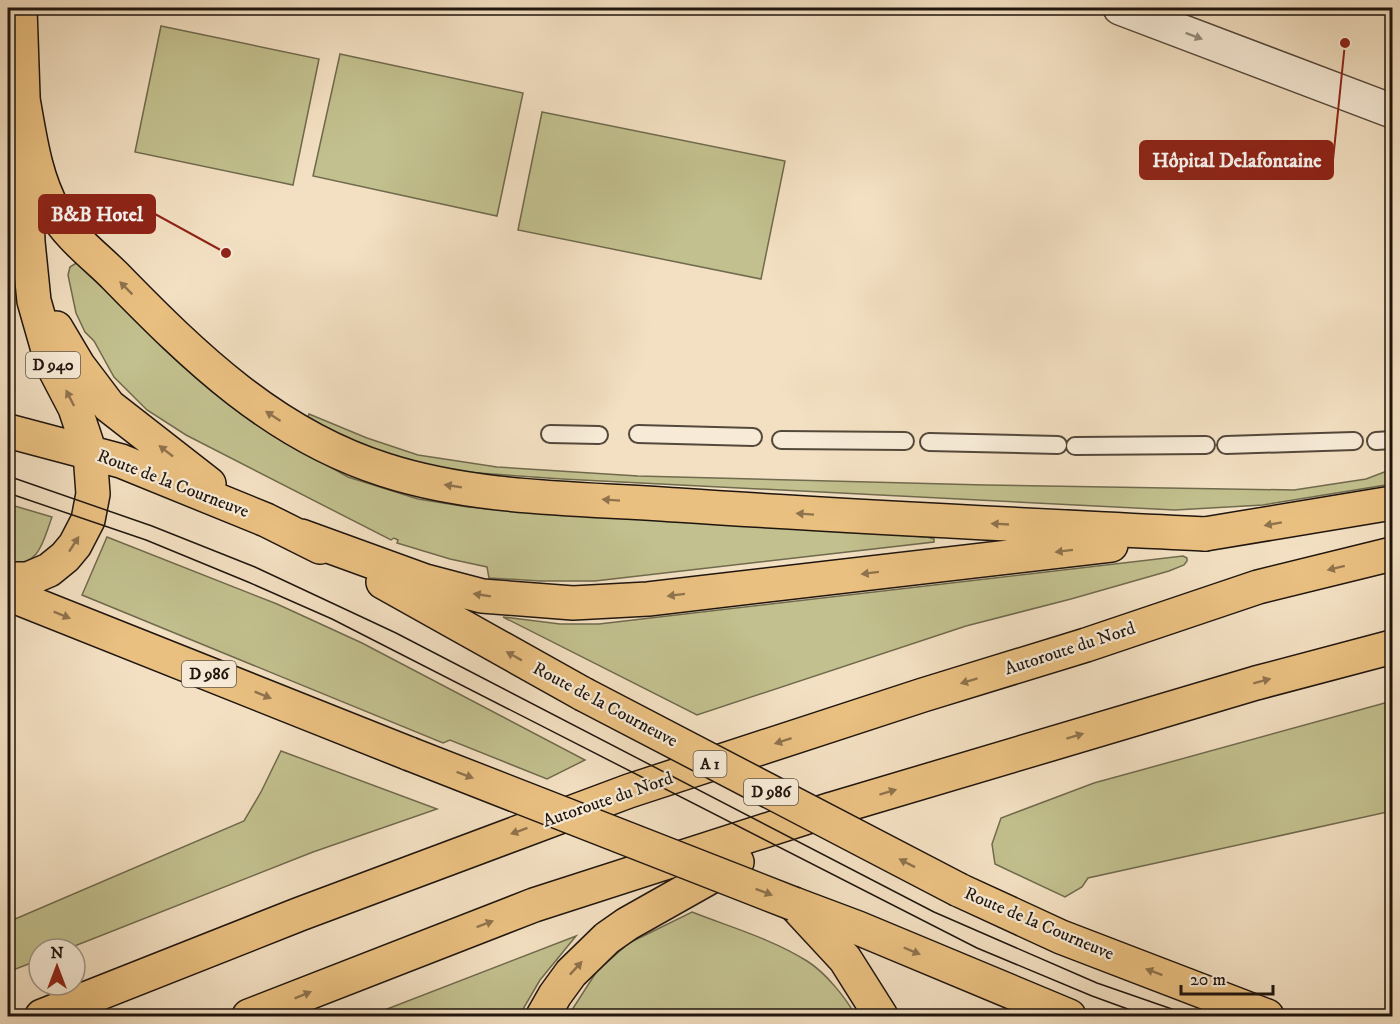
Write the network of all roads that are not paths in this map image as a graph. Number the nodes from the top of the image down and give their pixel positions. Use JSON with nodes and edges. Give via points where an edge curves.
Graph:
{"nodes":[{"id":1,"x":20,"y":8,"type":"edge"},
{"id":2,"x":1130,"y":9,"type":"edge"},
{"id":3,"x":23,"y":99,"type":"junction"},
{"id":4,"x":1392,"y":111,"type":"edge"},
{"id":5,"x":30,"y":272,"type":"junction"},
{"id":6,"x":8,"y":431,"type":"edge"},
{"id":7,"x":550,"y":434,"type":"dead end"},
{"id":8,"x":638,"y":434,"type":"dead end"},
{"id":9,"x":599,"y":435,"type":"dead end"},
{"id":10,"x":753,"y":437,"type":"dead end"},
{"id":11,"x":781,"y":440,"type":"dead end"},
{"id":12,"x":905,"y":441,"type":"dead end"},
{"id":13,"x":1354,"y":441,"type":"dead end"},
{"id":14,"x":929,"y":442,"type":"dead end"},
{"id":15,"x":1206,"y":445,"type":"dead end"},
{"id":16,"x":1226,"y":445,"type":"dead end"},
{"id":17,"x":90,"y":453,"type":"junction"},
{"id":18,"x":1392,"y":503,"type":"edge"},
{"id":19,"x":266,"y":520,"type":"junction"},
{"id":20,"x":1205,"y":534,"type":"junction"},
{"id":21,"x":301,"y":536,"type":"junction"},
{"id":22,"x":1392,"y":554,"type":"edge"},
{"id":23,"x":8,"y":579,"type":"edge"},
{"id":24,"x":8,"y":594,"type":"edge"},
{"id":25,"x":1392,"y":647,"type":"edge"},
{"id":26,"x":832,"y":809,"type":"junction"},
{"id":27,"x":794,"y":904,"type":"junction"},
{"id":28,"x":42,"y":1017,"type":"edge"},
{"id":29,"x":249,"y":1017,"type":"edge"},
{"id":30,"x":543,"y":1017,"type":"edge"},
{"id":31,"x":881,"y":1017,"type":"edge"},
{"id":32,"x":1070,"y":1017,"type":"edge"},
{"id":33,"x":1267,"y":1017,"type":"edge"}],
"edges":[{"from":1,"to":3,"type":"main road","number":"D 940"},
{"from":2,"to":4,"type":"street","one_way":true},
{"from":3,"to":5,"type":"main road","number":"D 940"},
{"from":20,"to":3,"type":"main road","one_way":true,"via":[[511,494],[449,485],[376,467],[333,451],[272,416],[215,374],[74,234],[56,215],[43,188]]},
{"from":17,"to":5,"type":"main road","number":"D 940","one_way":true,"via":[[75,408],[52,363]]},
{"from":19,"to":5,"type":"main road","one_way":true,"via":[[213,487],[109,406],[55,325]]},
{"from":6,"to":17,"type":"main road","name":"Route de la Courneuve","number":"D 986"},
{"from":7,"to":9,"type":"lane"},
{"from":8,"to":10,"type":"lane"},
{"from":11,"to":12,"type":"lane"},
{"from":13,"to":16,"type":"lane"},
{"from":14,"to":15,"type":"lane"},
{"from":17,"to":19,"type":"main road","name":"Route de la Courneuve","number":"D 986","via":[[121,461]]},
{"from":23,"to":17,"type":"main road","number":"D 940","one_way":true,"via":[[28,579],[49,570],[75,544],[92,504]]},
{"from":18,"to":20,"type":"main road","one_way":true},
{"from":19,"to":21,"type":"main road","name":"Route de la Courneuve","number":"D 986"},
{"from":20,"to":21,"type":"main road","one_way":true,"via":[[648,599],[573,603],[482,596],[425,581]]},
{"from":33,"to":21,"type":"main road","name":"Route de la Courneuve","number":"D 986","one_way":true,"bridge":true,"via":[[1061,937],[959,890],[583,694]]},
{"from":22,"to":28,"type":"main road","name":"Autoroute du Nord","number":"A 1","one_way":true,"via":[[1258,587],[629,791],[300,914]]},
{"from":24,"to":27,"type":"main road","number":"D 986","one_way":true,"bridge":true},
{"from":26,"to":25,"type":"main road","one_way":true,"via":[[1256,683]]},
{"from":29,"to":26,"type":"main road","one_way":true,"via":[[534,904]]},
{"from":30,"to":26,"type":"main road","one_way":true,"via":[[571,973],[607,938]]},
{"from":27,"to":31,"type":"main road","via":[[845,959]]},
{"from":27,"to":32,"type":"main road","number":"D 986","one_way":true}]}
